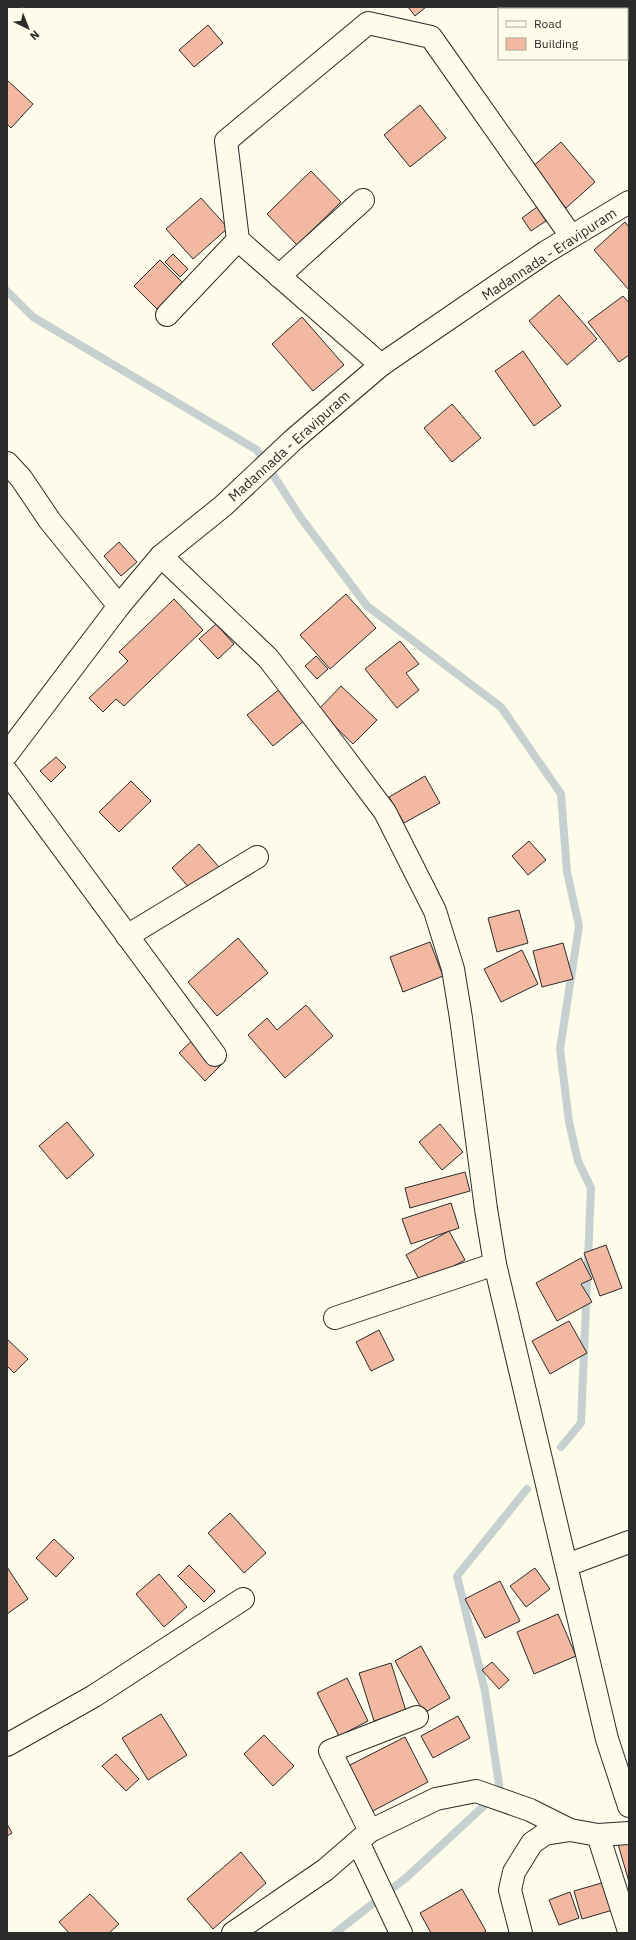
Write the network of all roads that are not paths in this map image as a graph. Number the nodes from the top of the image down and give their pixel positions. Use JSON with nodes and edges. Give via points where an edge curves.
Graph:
{"nodes":[{"id":1,"x":363,"y":200,"type":"dead end"},
{"id":2,"x":629,"y":202,"type":"edge"},
{"id":3,"x":571,"y":236,"type":"junction"},
{"id":4,"x":238,"y":240,"type":"junction"},
{"id":5,"x":279,"y":276,"type":"junction"},
{"id":6,"x":167,"y":315,"type":"dead end"},
{"id":7,"x":381,"y":365,"type":"junction"},
{"id":8,"x":7,"y":463,"type":"edge"},
{"id":9,"x":161,"y":556,"type":"junction"},
{"id":10,"x":119,"y":606,"type":"junction"},
{"id":11,"x":7,"y":754,"type":"edge"},
{"id":12,"x":7,"y":772,"type":"edge"},
{"id":13,"x":256,"y":857,"type":"dead end"},
{"id":14,"x":127,"y":936,"type":"junction"},
{"id":15,"x":215,"y":1055,"type":"dead end"},
{"id":16,"x":496,"y":1264,"type":"junction"},
{"id":17,"x":335,"y":1318,"type":"dead end"},
{"id":18,"x":629,"y":1542,"type":"edge"},
{"id":19,"x":567,"y":1565,"type":"junction"},
{"id":20,"x":243,"y":1599,"type":"dead end"},
{"id":21,"x":417,"y":1717,"type":"dead end"},
{"id":22,"x":7,"y":1745,"type":"edge"},
{"id":23,"x":629,"y":1806,"type":"edge"},
{"id":24,"x":570,"y":1830,"type":"junction"},
{"id":25,"x":629,"y":1833,"type":"edge"},
{"id":26,"x":598,"y":1835,"type":"junction"},
{"id":27,"x":364,"y":1836,"type":"junction"},
{"id":28,"x":629,"y":1931,"type":"edge"},
{"id":29,"x":233,"y":1933,"type":"edge"},
{"id":30,"x":401,"y":1933,"type":"edge"},
{"id":31,"x":521,"y":1933,"type":"edge"}],
"edges":[{"from":1,"to":5,"type":"street"},
{"from":2,"to":3,"type":"street","name":"Madannada - Eravipuram"},
{"from":3,"to":4,"type":"street","via":[[431,37],[368,23],[226,141]]},
{"from":3,"to":7,"type":"street","name":"Madannada - Eravipuram"},
{"from":4,"to":5,"type":"street"},
{"from":4,"to":6,"type":"street"},
{"from":5,"to":7,"type":"street"},
{"from":7,"to":9,"type":"street","name":"Madannada - Eravipuram","via":[[293,440],[223,506]]},
{"from":8,"to":10,"type":"street"},
{"from":9,"to":10,"type":"street","name":"Madannada - Eravipuram"},
{"from":9,"to":16,"type":"street","via":[[268,658],[385,812],[435,911],[453,969]]},
{"from":10,"to":11,"type":"street","name":"Madannada - Eravipuram"},
{"from":12,"to":14,"type":"street"},
{"from":13,"to":14,"type":"street"},
{"from":14,"to":15,"type":"street"},
{"from":16,"to":17,"type":"street"},
{"from":16,"to":19,"type":"street"},
{"from":18,"to":19,"type":"street"},
{"from":19,"to":23,"type":"street","via":[[606,1739]]},
{"from":20,"to":22,"type":"street","via":[[94,1696]]},
{"from":21,"to":27,"type":"street","via":[[330,1751]]},
{"from":24,"to":26,"type":"street"},
{"from":24,"to":27,"type":"street","via":[[530,1810],[476,1791],[436,1800]]},
{"from":24,"to":31,"type":"street","via":[[545,1834],[532,1843],[514,1872],[510,1890]]},
{"from":25,"to":26,"type":"street"},
{"from":26,"to":28,"type":"street"},
{"from":27,"to":29,"type":"street","via":[[325,1870]]},
{"from":27,"to":30,"type":"street"}]}
